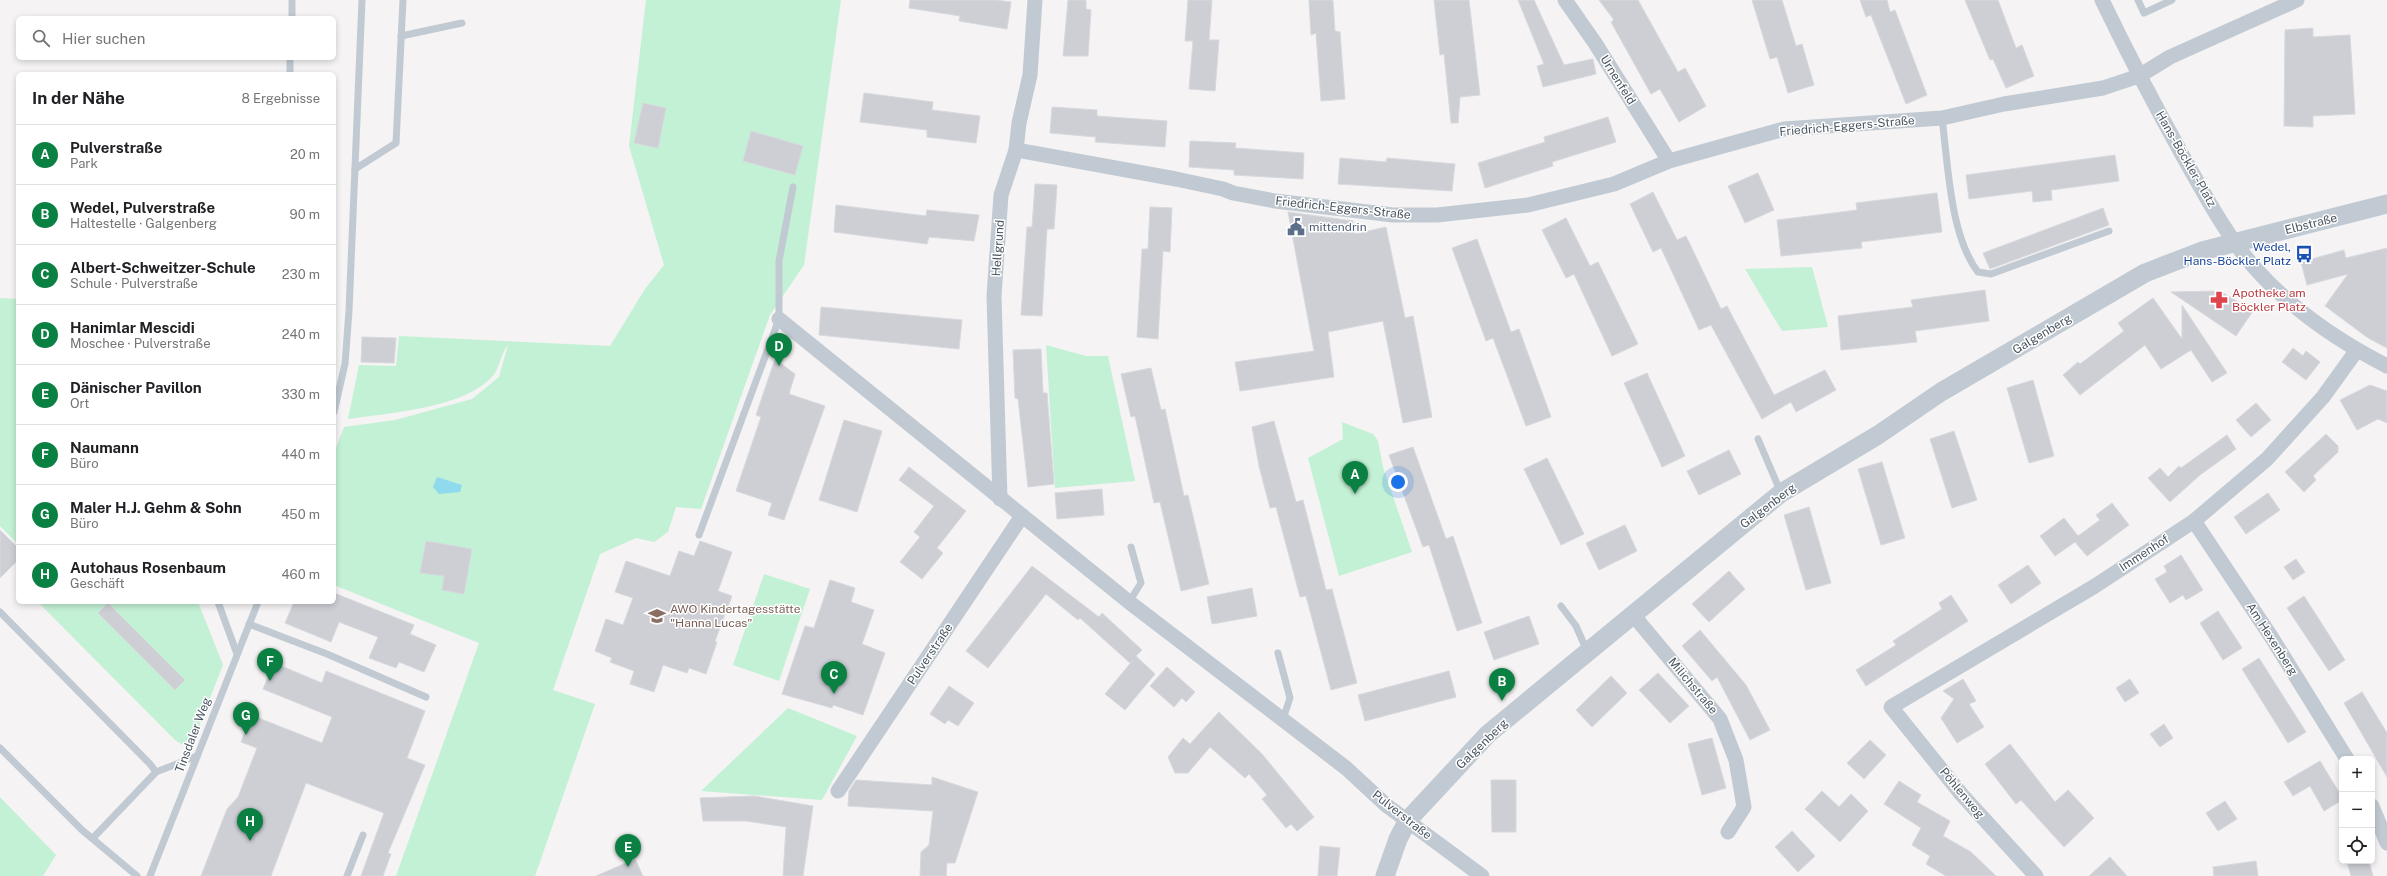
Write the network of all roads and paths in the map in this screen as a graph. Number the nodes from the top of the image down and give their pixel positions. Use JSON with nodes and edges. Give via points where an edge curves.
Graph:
{"nodes":[{"id":1,"x":292,"y":0,"type":"edge"},
{"id":2,"x":362,"y":0,"type":"edge"},
{"id":3,"x":403,"y":0,"type":"edge"},
{"id":4,"x":1035,"y":0,"type":"edge"},
{"id":5,"x":1565,"y":0,"type":"edge"},
{"id":6,"x":2102,"y":0,"type":"edge"},
{"id":7,"x":2138,"y":0,"type":"edge"},
{"id":8,"x":2172,"y":0,"type":"edge"},
{"id":9,"x":2297,"y":0,"type":"edge"},
{"id":10,"x":292,"y":16,"type":"edge"},
{"id":11,"x":462,"y":24,"type":"dead end"},
{"id":12,"x":401,"y":36,"type":"junction"},
{"id":13,"x":290,"y":60,"type":"edge"},
{"id":14,"x":290,"y":72,"type":"edge"},
{"id":15,"x":2139,"y":76,"type":"junction"},
{"id":16,"x":1942,"y":118,"type":"junction"},
{"id":17,"x":1016,"y":150,"type":"junction"},
{"id":18,"x":1670,"y":161,"type":"junction"},
{"id":19,"x":355,"y":169,"type":"junction"},
{"id":20,"x":793,"y":187,"type":"dead end"},
{"id":21,"x":2387,"y":204,"type":"edge"},
{"id":22,"x":2110,"y":231,"type":"dead end"},
{"id":23,"x":2234,"y":242,"type":"junction"},
{"id":24,"x":779,"y":319,"type":"junction"},
{"id":25,"x":2357,"y":350,"type":"junction"},
{"id":26,"x":2387,"y":366,"type":"edge"},
{"id":27,"x":336,"y":403,"type":"edge"},
{"id":28,"x":1758,"y":438,"type":"dead end"},
{"id":29,"x":1781,"y":493,"type":"junction"},
{"id":30,"x":1000,"y":500,"type":"junction"},
{"id":31,"x":1022,"y":516,"type":"junction"},
{"id":32,"x":2194,"y":521,"type":"junction"},
{"id":33,"x":699,"y":535,"type":"dead end"},
{"id":34,"x":1131,"y":547,"type":"dead end"},
{"id":35,"x":1129,"y":602,"type":"junction"},
{"id":36,"x":219,"y":604,"type":"edge"},
{"id":37,"x":257,"y":604,"type":"edge"},
{"id":38,"x":1561,"y":606,"type":"dead end"},
{"id":39,"x":0,"y":612,"type":"edge"},
{"id":40,"x":1634,"y":616,"type":"junction"},
{"id":41,"x":249,"y":624,"type":"junction"},
{"id":42,"x":1278,"y":653,"type":"dead end"},
{"id":43,"x":237,"y":654,"type":"junction"},
{"id":44,"x":1588,"y":654,"type":"junction"},
{"id":45,"x":426,"y":697,"type":"dead end"},
{"id":46,"x":1892,"y":707,"type":"joint"},
{"id":47,"x":1283,"y":719,"type":"junction"},
{"id":48,"x":0,"y":748,"type":"edge"},
{"id":49,"x":197,"y":756,"type":"junction"},
{"id":50,"x":2345,"y":756,"type":"edge"},
{"id":51,"x":156,"y":772,"type":"junction"},
{"id":52,"x":838,"y":791,"type":"dead end"},
{"id":53,"x":2375,"y":813,"type":"edge"},
{"id":54,"x":1408,"y":820,"type":"junction"},
{"id":55,"x":1728,"y":832,"type":"dead end"},
{"id":56,"x":363,"y":835,"type":"dead end"},
{"id":57,"x":92,"y":838,"type":"junction"},
{"id":58,"x":2387,"y":843,"type":"edge"},
{"id":59,"x":137,"y":876,"type":"edge"},
{"id":60,"x":150,"y":876,"type":"edge"},
{"id":61,"x":347,"y":876,"type":"edge"},
{"id":62,"x":1385,"y":876,"type":"edge"},
{"id":63,"x":1482,"y":876,"type":"edge"},
{"id":64,"x":2036,"y":876,"type":"edge"}],
"edges":[{"from":1,"to":10,"type":"lane"},
{"from":2,"to":19,"type":"lane"},
{"from":3,"to":12,"type":"lane"},
{"from":4,"to":17,"type":"street","name":"Hellgrund","via":[[1030,75],[1019,123]]},
{"from":5,"to":18,"type":"street","name":"Urnenfeld","via":[[1596,43]]},
{"from":6,"to":15,"type":"street","name":"Hans-Böckler-Platz"},
{"from":7,"to":8,"type":"lane","via":[[2144,13]]},
{"from":9,"to":15,"type":"street","via":[[2170,58]]},
{"from":11,"to":12,"type":"lane"},
{"from":12,"to":19,"type":"lane","via":[[396,143]]},
{"from":13,"to":14,"type":"lane"},
{"from":15,"to":16,"type":"street","name":"Friedrich-Eggers-Straße","via":[[2103,88],[2004,104]]},
{"from":15,"to":23,"type":"street","name":"Hans-Böckler-Platz"},
{"from":16,"to":18,"type":"street","name":"Friedrich-Eggers-Straße","via":[[1784,129]]},
{"from":16,"to":22,"type":"lane","via":[[1958,233],[1969,260],[1978,272],[1991,274]]},
{"from":17,"to":18,"type":"street","name":"Friedrich-Eggers-Straße","via":[[1223,188],[1233,193],[1275,201],[1414,216],[1528,205],[1614,184]]},
{"from":17,"to":30,"type":"street","name":"Hellgrund","via":[[1001,195],[994,296]]},
{"from":19,"to":27,"type":"lane","via":[[345,364]]},
{"from":20,"to":24,"type":"lane","via":[[779,261]]},
{"from":21,"to":23,"type":"street","name":"Elbstraße"},
{"from":23,"to":25,"type":"street","name":"Hans-Böckler-Platz","via":[[2276,290],[2313,322]]},
{"from":23,"to":29,"type":"street","name":"Galgenberg","via":[[2202,251],[2145,273],[1942,392],[1878,435]]},
{"from":24,"to":30,"type":"street","name":"Pulverstraße"},
{"from":24,"to":33,"type":"lane"},
{"from":25,"to":26,"type":"street","name":"Hans-Böckler-Platz"},
{"from":25,"to":32,"type":"street","name":"Immenhof","via":[[2323,397],[2267,459]]},
{"from":28,"to":29,"type":"lane"},
{"from":29,"to":40,"type":"street","name":"Galgenberg"},
{"from":30,"to":31,"type":"street","name":"Pulverstraße"},
{"from":31,"to":35,"type":"street","name":"Pulverstraße"},
{"from":31,"to":52,"type":"street","name":"Pulverstraße"},
{"from":32,"to":46,"type":"street","name":"Immenhof","via":[[2095,586]]},
{"from":32,"to":50,"type":"street","name":"Am Hexenberg","via":[[2272,638]]},
{"from":34,"to":35,"type":"lane","via":[[1141,583]]},
{"from":35,"to":47,"type":"street","name":"Pulverstraße"},
{"from":36,"to":43,"type":"lane"},
{"from":37,"to":41,"type":"lane","name":"Tinsdaler Weg"},
{"from":38,"to":44,"type":"lane","via":[[1576,626]]},
{"from":39,"to":51,"type":"lane"},
{"from":40,"to":44,"type":"street","name":"Galgenberg"},
{"from":40,"to":55,"type":"street","name":"Milichstraße","via":[[1720,719],[1736,760],[1744,807]]},
{"from":41,"to":43,"type":"lane","name":"Tinsdaler Weg"},
{"from":41,"to":45,"type":"lane","via":[[327,654]]},
{"from":42,"to":47,"type":"lane","via":[[1290,698]]},
{"from":43,"to":49,"type":"lane","name":"Tinsdaler Weg"},
{"from":44,"to":54,"type":"street","name":"Galgenberg","via":[[1488,734]]},
{"from":46,"to":64,"type":"street","name":"Pöhlenweg","via":[[1962,795]]},
{"from":47,"to":54,"type":"street","name":"Pulverstraße","via":[[1346,768],[1386,805]]},
{"from":48,"to":57,"type":"lane"},
{"from":49,"to":51,"type":"lane"},
{"from":49,"to":60,"type":"lane","name":"Tinsdaler Weg"},
{"from":51,"to":57,"type":"lane"},
{"from":53,"to":58,"type":"street"},
{"from":54,"to":62,"type":"street","name":"Galgenberg","via":[[1398,838]]},
{"from":54,"to":63,"type":"street","name":"Pulverstraße"},
{"from":56,"to":61,"type":"lane"},
{"from":57,"to":59,"type":"lane"}]}
